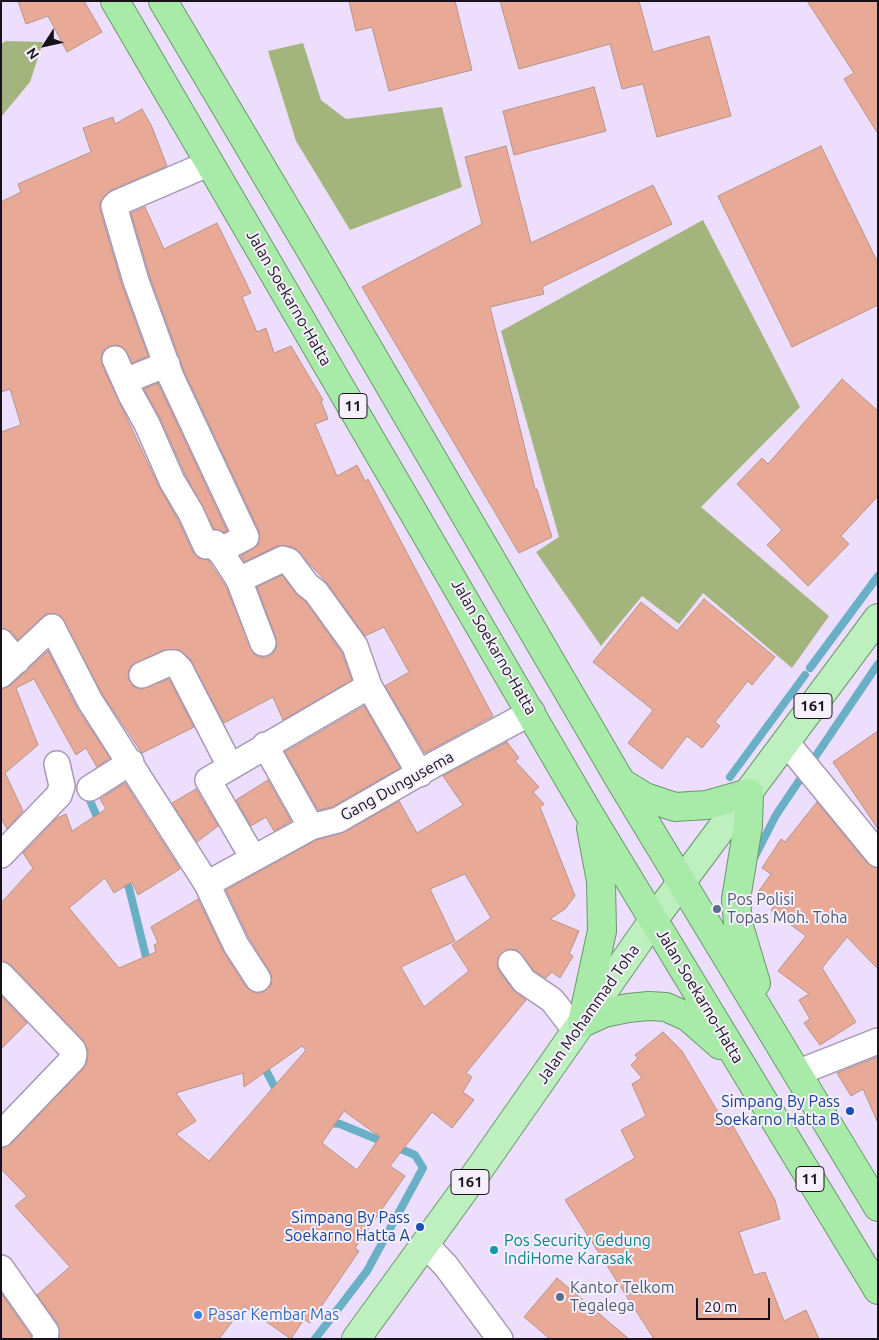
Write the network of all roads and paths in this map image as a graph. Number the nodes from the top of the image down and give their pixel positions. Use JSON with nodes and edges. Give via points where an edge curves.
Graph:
{"nodes":[{"id":1,"x":115,"y":1,"type":"edge"},
{"id":2,"x":163,"y":1,"type":"edge"},
{"id":3,"x":210,"y":164,"type":"junction"},
{"id":4,"x":166,"y":364,"type":"junction"},
{"id":5,"x":219,"y":551,"type":"junction"},
{"id":6,"x":239,"y":580,"type":"junction"},
{"id":7,"x":878,"y":618,"type":"edge"},
{"id":8,"x":263,"y":643,"type":"dead end"},
{"id":9,"x":6,"y":659,"type":"edge"},
{"id":10,"x":142,"y":675,"type":"dead end"},
{"id":11,"x":369,"y":686,"type":"junction"},
{"id":12,"x":532,"y":712,"type":"junction"},
{"id":13,"x":786,"y":742,"type":"junction"},
{"id":14,"x":265,"y":745,"type":"junction"},
{"id":15,"x":129,"y":759,"type":"junction"},
{"id":16,"x":57,"y":764,"type":"dead end"},
{"id":17,"x":230,"y":766,"type":"junction"},
{"id":18,"x":420,"y":774,"type":"junction"},
{"id":19,"x":621,"y":782,"type":"junction"},
{"id":20,"x":90,"y":788,"type":"dead end"},
{"id":21,"x":749,"y":793,"type":"junction"},
{"id":22,"x":588,"y":812,"type":"junction"},
{"id":23,"x":310,"y":827,"type":"junction"},
{"id":24,"x":878,"y":854,"type":"edge"},
{"id":25,"x":1,"y":855,"type":"edge"},
{"id":26,"x":253,"y":858,"type":"junction"},
{"id":27,"x":683,"y":883,"type":"junction"},
{"id":28,"x":207,"y":884,"type":"junction"},
{"id":29,"x":654,"y":919,"type":"junction"},
{"id":30,"x":511,"y":963,"type":"dead end"},
{"id":31,"x":1,"y":975,"type":"edge"},
{"id":32,"x":258,"y":979,"type":"dead end"},
{"id":33,"x":579,"y":1027,"type":"junction"},
{"id":34,"x":776,"y":1039,"type":"junction"},
{"id":35,"x":878,"y":1041,"type":"edge"},
{"id":36,"x":743,"y":1068,"type":"junction"},
{"id":37,"x":797,"y":1073,"type":"junction"},
{"id":38,"x":1,"y":1134,"type":"edge"},
{"id":39,"x":878,"y":1207,"type":"edge"},
{"id":40,"x":424,"y":1244,"type":"junction"},
{"id":41,"x":1,"y":1268,"type":"edge"},
{"id":42,"x":878,"y":1290,"type":"edge"},
{"id":43,"x":357,"y":1338,"type":"edge"},
{"id":44,"x":45,"y":1339,"type":"edge"},
{"id":45,"x":500,"y":1339,"type":"edge"}],
"edges":[{"from":1,"to":3,"type":"highway","name":"Jalan Soekarno-Hatta","number":"11"},
{"from":2,"to":19,"type":"highway","number":"11"},
{"from":3,"to":4,"type":"street","via":[[114,206],[136,281]]},
{"from":3,"to":12,"type":"highway","name":"Jalan Soekarno-Hatta","number":"11"},
{"from":4,"to":5,"type":"street","via":[[246,537]]},
{"from":4,"to":5,"type":"street","via":[[120,370],[206,546],[215,543]]},
{"from":5,"to":6,"type":"street"},
{"from":6,"to":8,"type":"street"},
{"from":6,"to":11,"type":"street","via":[[282,559],[289,561],[316,592],[354,646]]},
{"from":7,"to":13,"type":"main road","name":"Jalan Mohammad Toha","number":"161"},
{"from":9,"to":15,"type":"street","via":[[52,627],[90,701]]},
{"from":10,"to":17,"type":"street","via":[[169,663],[180,669]]},
{"from":11,"to":14,"type":"street"},
{"from":11,"to":18,"type":"street"},
{"from":12,"to":18,"type":"street","name":"Gang Dungusema"},
{"from":12,"to":22,"type":"highway","name":"Jalan Soekarno-Hatta","number":"11"},
{"from":13,"to":21,"type":"main road","name":"Jalan Mohammad Toha","number":"161"},
{"from":13,"to":24,"type":"street"},
{"from":14,"to":17,"type":"street"},
{"from":14,"to":23,"type":"street"},
{"from":15,"to":20,"type":"street"},
{"from":15,"to":28,"type":"street"},
{"from":16,"to":25,"type":"street","via":[[62,786],[59,795]]},
{"from":17,"to":26,"type":"street","via":[[208,782]]},
{"from":18,"to":23,"type":"street","name":"Gang Dungusema","via":[[338,820]]},
{"from":19,"to":21,"type":"highway","via":[[645,797],[674,807],[707,805]]},
{"from":19,"to":27,"type":"highway","number":"11"},
{"from":21,"to":27,"type":"main road","name":"Jalan Mohammad Toha","number":"161"},
{"from":21,"to":34,"type":"highway","via":[[748,826],[736,899],[737,915],[744,948]]},
{"from":22,"to":29,"type":"highway","name":"Jalan Soekarno-Hatta","number":"11"},
{"from":22,"to":33,"type":"highway","via":[[601,881],[603,913],[602,932]]},
{"from":23,"to":26,"type":"street","name":"Gang Dungusema"},
{"from":26,"to":28,"type":"street","name":"Gang Dungusema"},
{"from":27,"to":29,"type":"main road","name":"Jalan Mohammad Toha","number":"161"},
{"from":27,"to":34,"type":"highway","number":"11"},
{"from":28,"to":32,"type":"street","via":[[236,944]]},
{"from":29,"to":33,"type":"main road","name":"Jalan Mohammad Toha","number":"161"},
{"from":29,"to":36,"type":"highway","name":"Jalan Soekarno-Hatta","number":"11"},
{"from":30,"to":33,"type":"street","via":[[524,981],[552,1000]]},
{"from":31,"to":38,"type":"street","via":[[74,1054],[73,1059]]},
{"from":33,"to":36,"type":"highway","via":[[604,1013],[628,1008],[666,1007],[680,1012],[703,1028]]},
{"from":33,"to":40,"type":"main road","name":"Jalan Mohammad Toha","number":"161"},
{"from":34,"to":37,"type":"highway","number":"11"},
{"from":35,"to":37,"type":"street"},
{"from":36,"to":42,"type":"highway","name":"Jalan Soekarno-Hatta","number":"11"},
{"from":37,"to":39,"type":"highway","number":"11"},
{"from":40,"to":43,"type":"main road","name":"Jalan Mohammad Toha","number":"161"},
{"from":40,"to":45,"type":"street","via":[[446,1266]]},
{"from":41,"to":44,"type":"street","via":[[46,1332]]}]}
